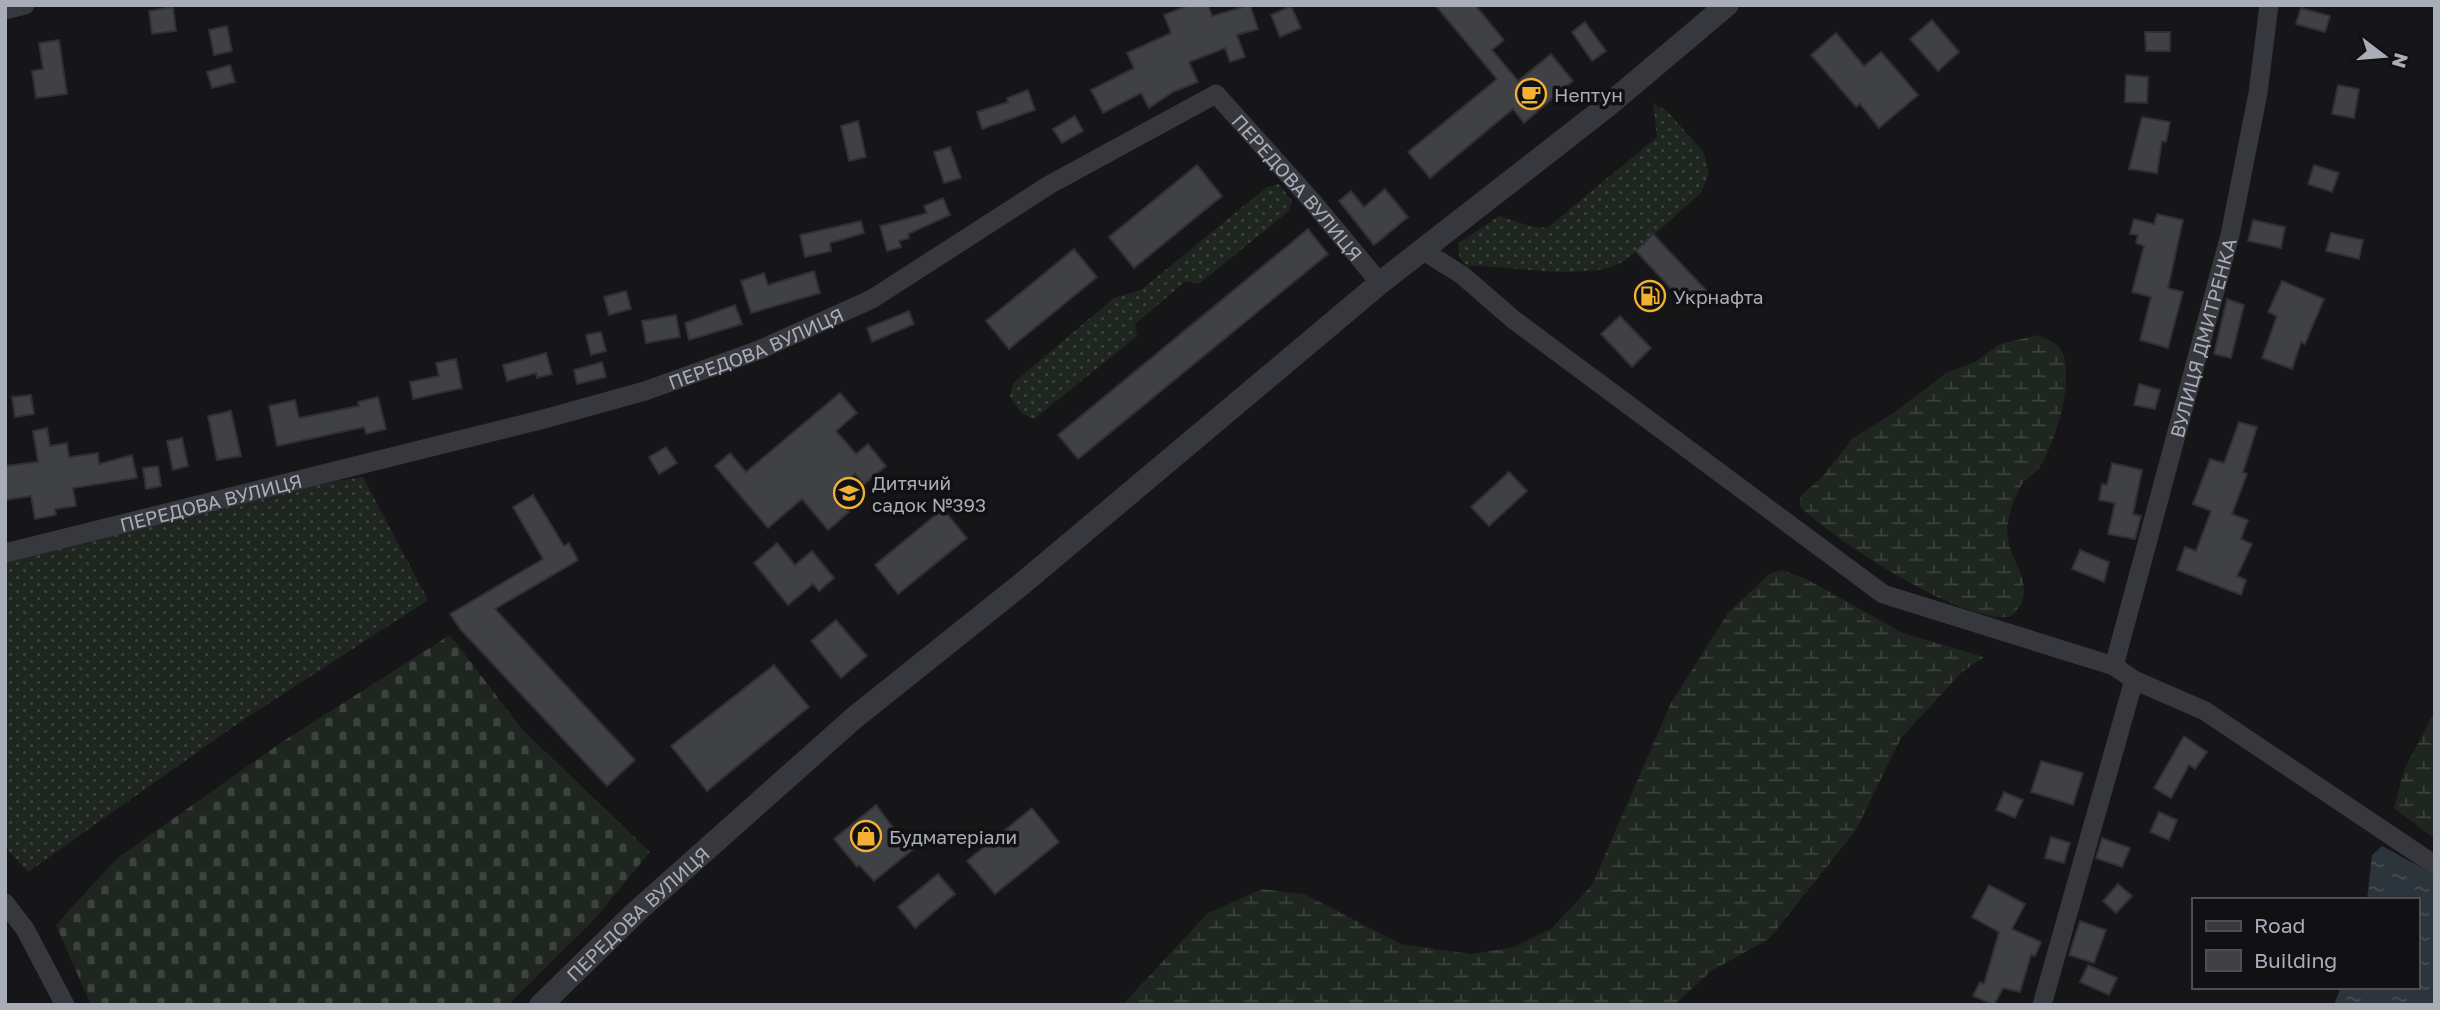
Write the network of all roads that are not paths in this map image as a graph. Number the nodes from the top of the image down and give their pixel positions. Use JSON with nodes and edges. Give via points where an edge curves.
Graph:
{"nodes":[{"id":1,"x":25,"y":5,"type":"edge"},
{"id":2,"x":1727,"y":5,"type":"edge"},
{"id":3,"x":2269,"y":5,"type":"edge"},
{"id":4,"x":5,"y":10,"type":"edge"},
{"id":5,"x":1422,"y":250,"type":"junction"},
{"id":6,"x":1380,"y":283,"type":"junction"},
{"id":7,"x":5,"y":553,"type":"edge"},
{"id":8,"x":2114,"y":666,"type":"junction"},
{"id":9,"x":2134,"y":680,"type":"junction"},
{"id":10,"x":2435,"y":865,"type":"edge"},
{"id":11,"x":5,"y":903,"type":"edge"},
{"id":12,"x":65,"y":1005,"type":"edge"},
{"id":13,"x":541,"y":1005,"type":"edge"},
{"id":14,"x":2042,"y":1005,"type":"edge"}],
"edges":[{"from":1,"to":4,"type":"street"},
{"from":2,"to":5,"type":"street","name":"ПЕРЕДОВА ВУЛИЦЯ","via":[[1606,107]]},
{"from":3,"to":8,"type":"street","name":"ВУЛИЦЯ ДМИТРЕНКА","via":[[2259,93],[2230,235]]},
{"from":5,"to":6,"type":"street","name":"ПЕРЕДОВА ВУЛИЦЯ"},
{"from":5,"to":8,"type":"street","via":[[1462,275],[1514,320],[1883,594]]},
{"from":6,"to":7,"type":"street","name":"ПЕРЕДОВА ВУЛИЦЯ","via":[[1216,94],[1049,185],[873,299],[759,349],[645,391],[544,419]]},
{"from":6,"to":13,"type":"street","name":"ПЕРЕДОВА ВУЛИЦЯ","via":[[1023,583],[854,718],[635,913]]},
{"from":8,"to":9,"type":"street"},
{"from":9,"to":10,"type":"street","via":[[2205,710]]},
{"from":9,"to":14,"type":"street"},
{"from":11,"to":12,"type":"street","via":[[25,929]]}]}
